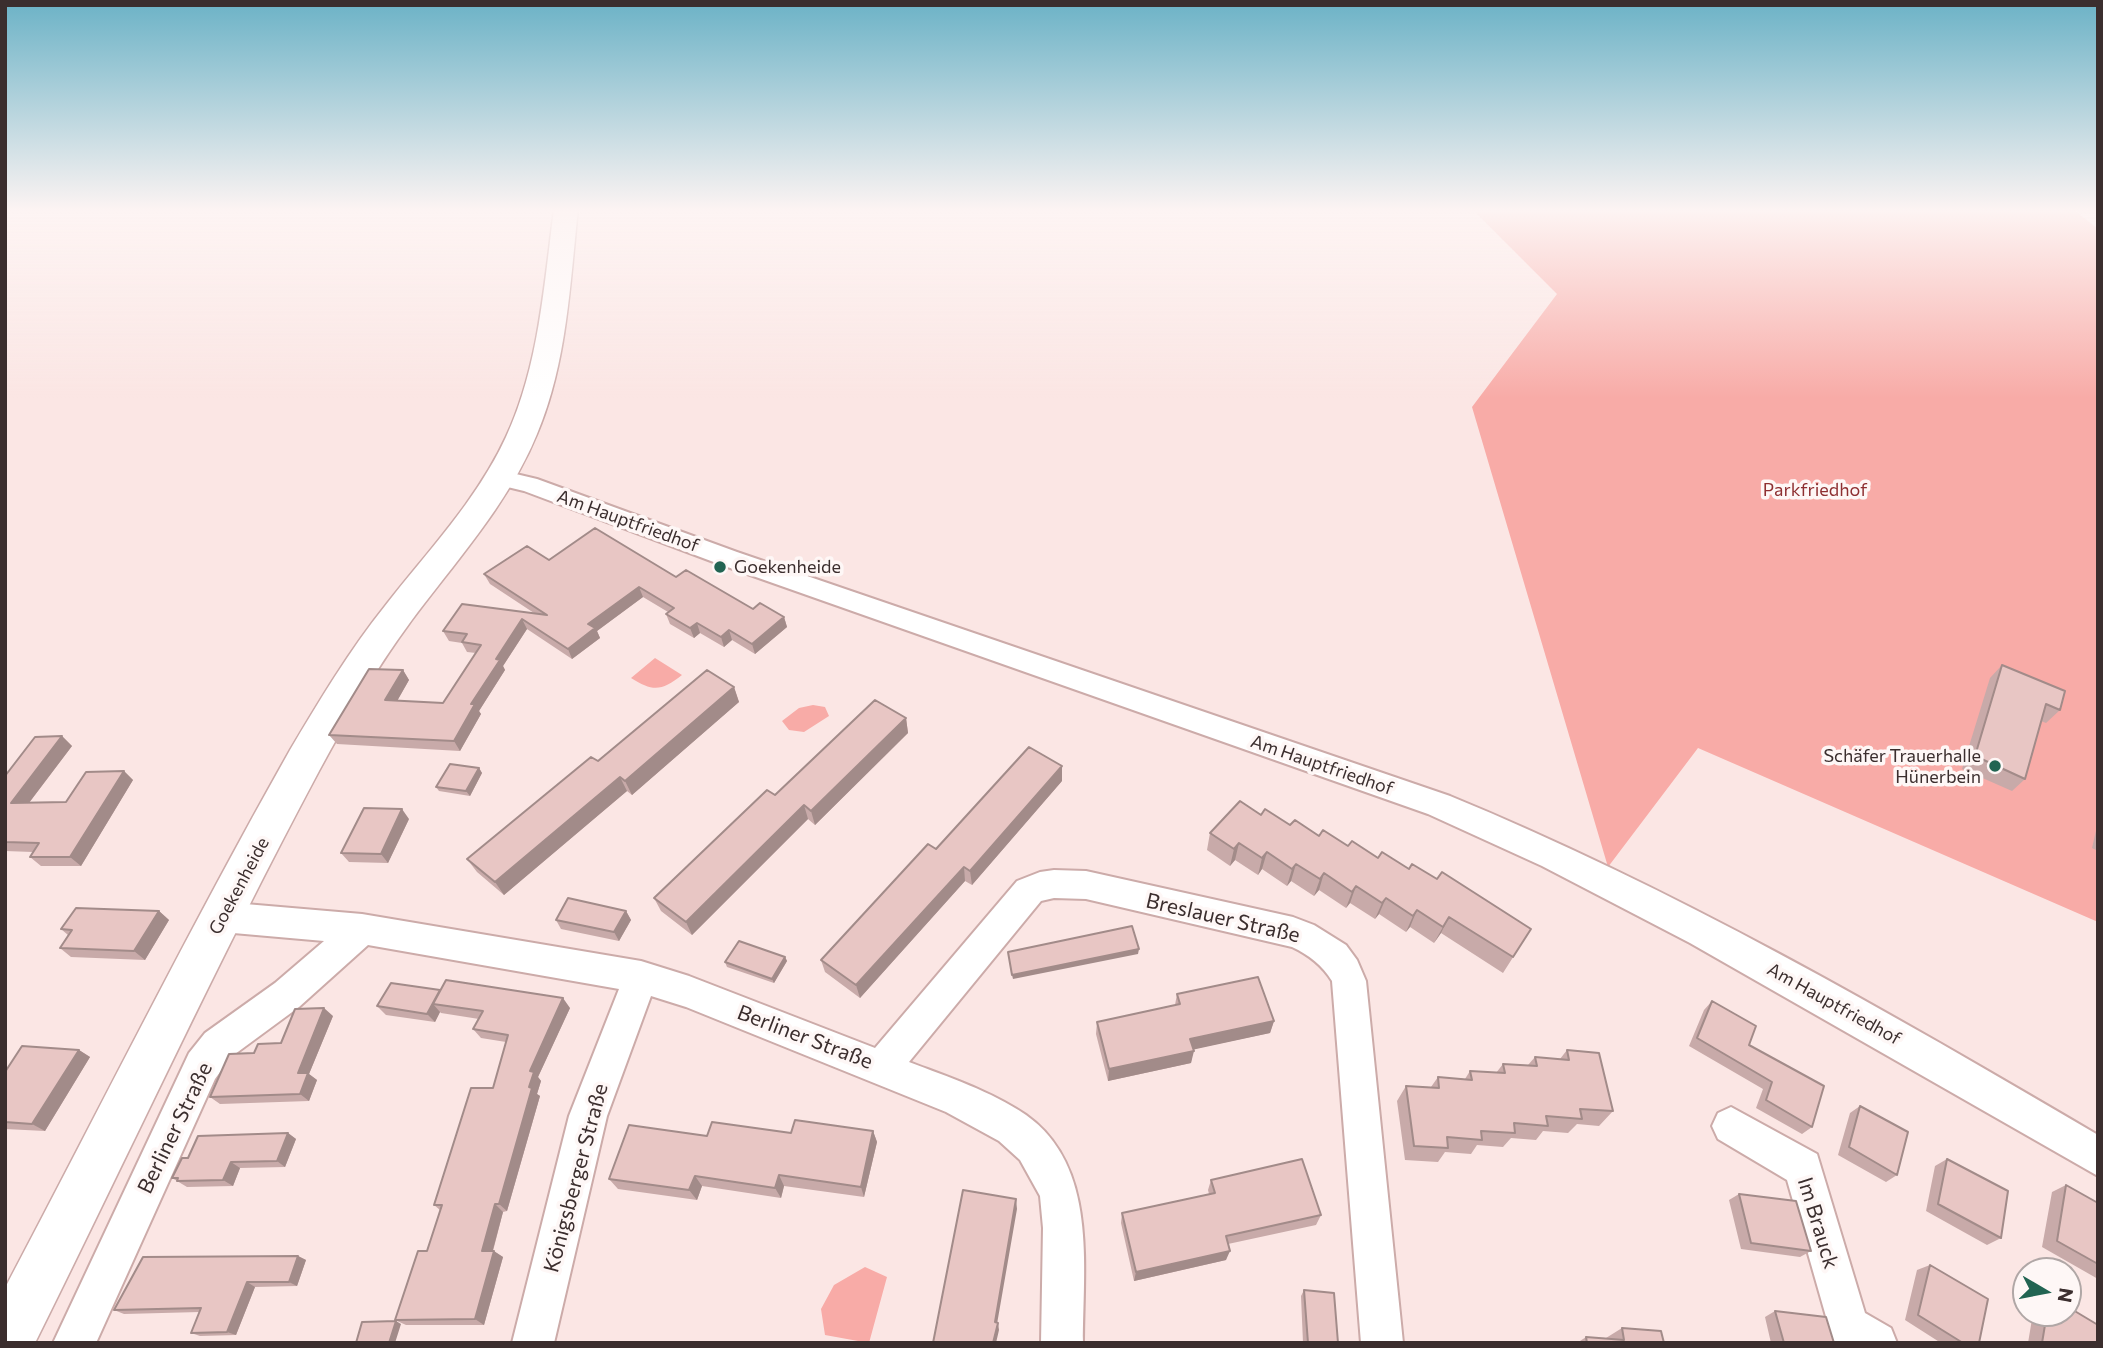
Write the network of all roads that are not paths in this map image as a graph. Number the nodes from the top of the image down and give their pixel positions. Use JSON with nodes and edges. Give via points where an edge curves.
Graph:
{"nodes":[{"id":1,"x":557,"y":272,"type":"edge"},
{"id":2,"x":499,"y":478,"type":"junction"},
{"id":3,"x":222,"y":917,"type":"junction"},
{"id":4,"x":362,"y":929,"type":"junction"},
{"id":5,"x":641,"y":976,"type":"junction"},
{"id":6,"x":882,"y":1067,"type":"junction"},
{"id":7,"x":1731,"y":1126,"type":"dead end"},
{"id":8,"x":2098,"y":1157,"type":"edge"},
{"id":9,"x":6,"y":1343,"type":"edge"},
{"id":10,"x":74,"y":1343,"type":"edge"},
{"id":11,"x":533,"y":1343,"type":"edge"},
{"id":12,"x":1062,"y":1343,"type":"edge"},
{"id":13,"x":1382,"y":1343,"type":"edge"},
{"id":14,"x":1876,"y":1343,"type":"edge"}],
"edges":[{"from":1,"to":2,"type":"main road","name":"Goekenheide","via":[[541,380],[521,437]]},
{"from":2,"to":3,"type":"main road","name":"Goekenheide","via":[[348,688]]},
{"from":2,"to":8,"type":"street","name":"Am Hauptfriedhof","via":[[529,484],[1514,835],[1916,1049]]},
{"from":3,"to":4,"type":"street","name":"Berliner Straße"},
{"from":3,"to":9,"type":"main road","name":"Goekenheide"},
{"from":4,"to":5,"type":"street","name":"Berliner Straße"},
{"from":4,"to":10,"type":"street","name":"Berliner Straße","via":[[287,995],[218,1045],[202,1066]]},
{"from":5,"to":6,"type":"street","name":"Berliner Straße"},
{"from":5,"to":11,"type":"street","name":"Königsberger Straße","via":[[588,1116]]},
{"from":6,"to":12,"type":"street","name":"Berliner Straße","via":[[958,1099],[1012,1128],[1034,1147],[1059,1195]]},
{"from":6,"to":13,"type":"street","name":"Breslauer Straße","via":[[1029,891],[1040,886],[1086,885],[1312,939],[1337,959],[1349,981]]},
{"from":7,"to":14,"type":"street","name":"Im Brauck","via":[[1803,1168],[1849,1326]]}]}
